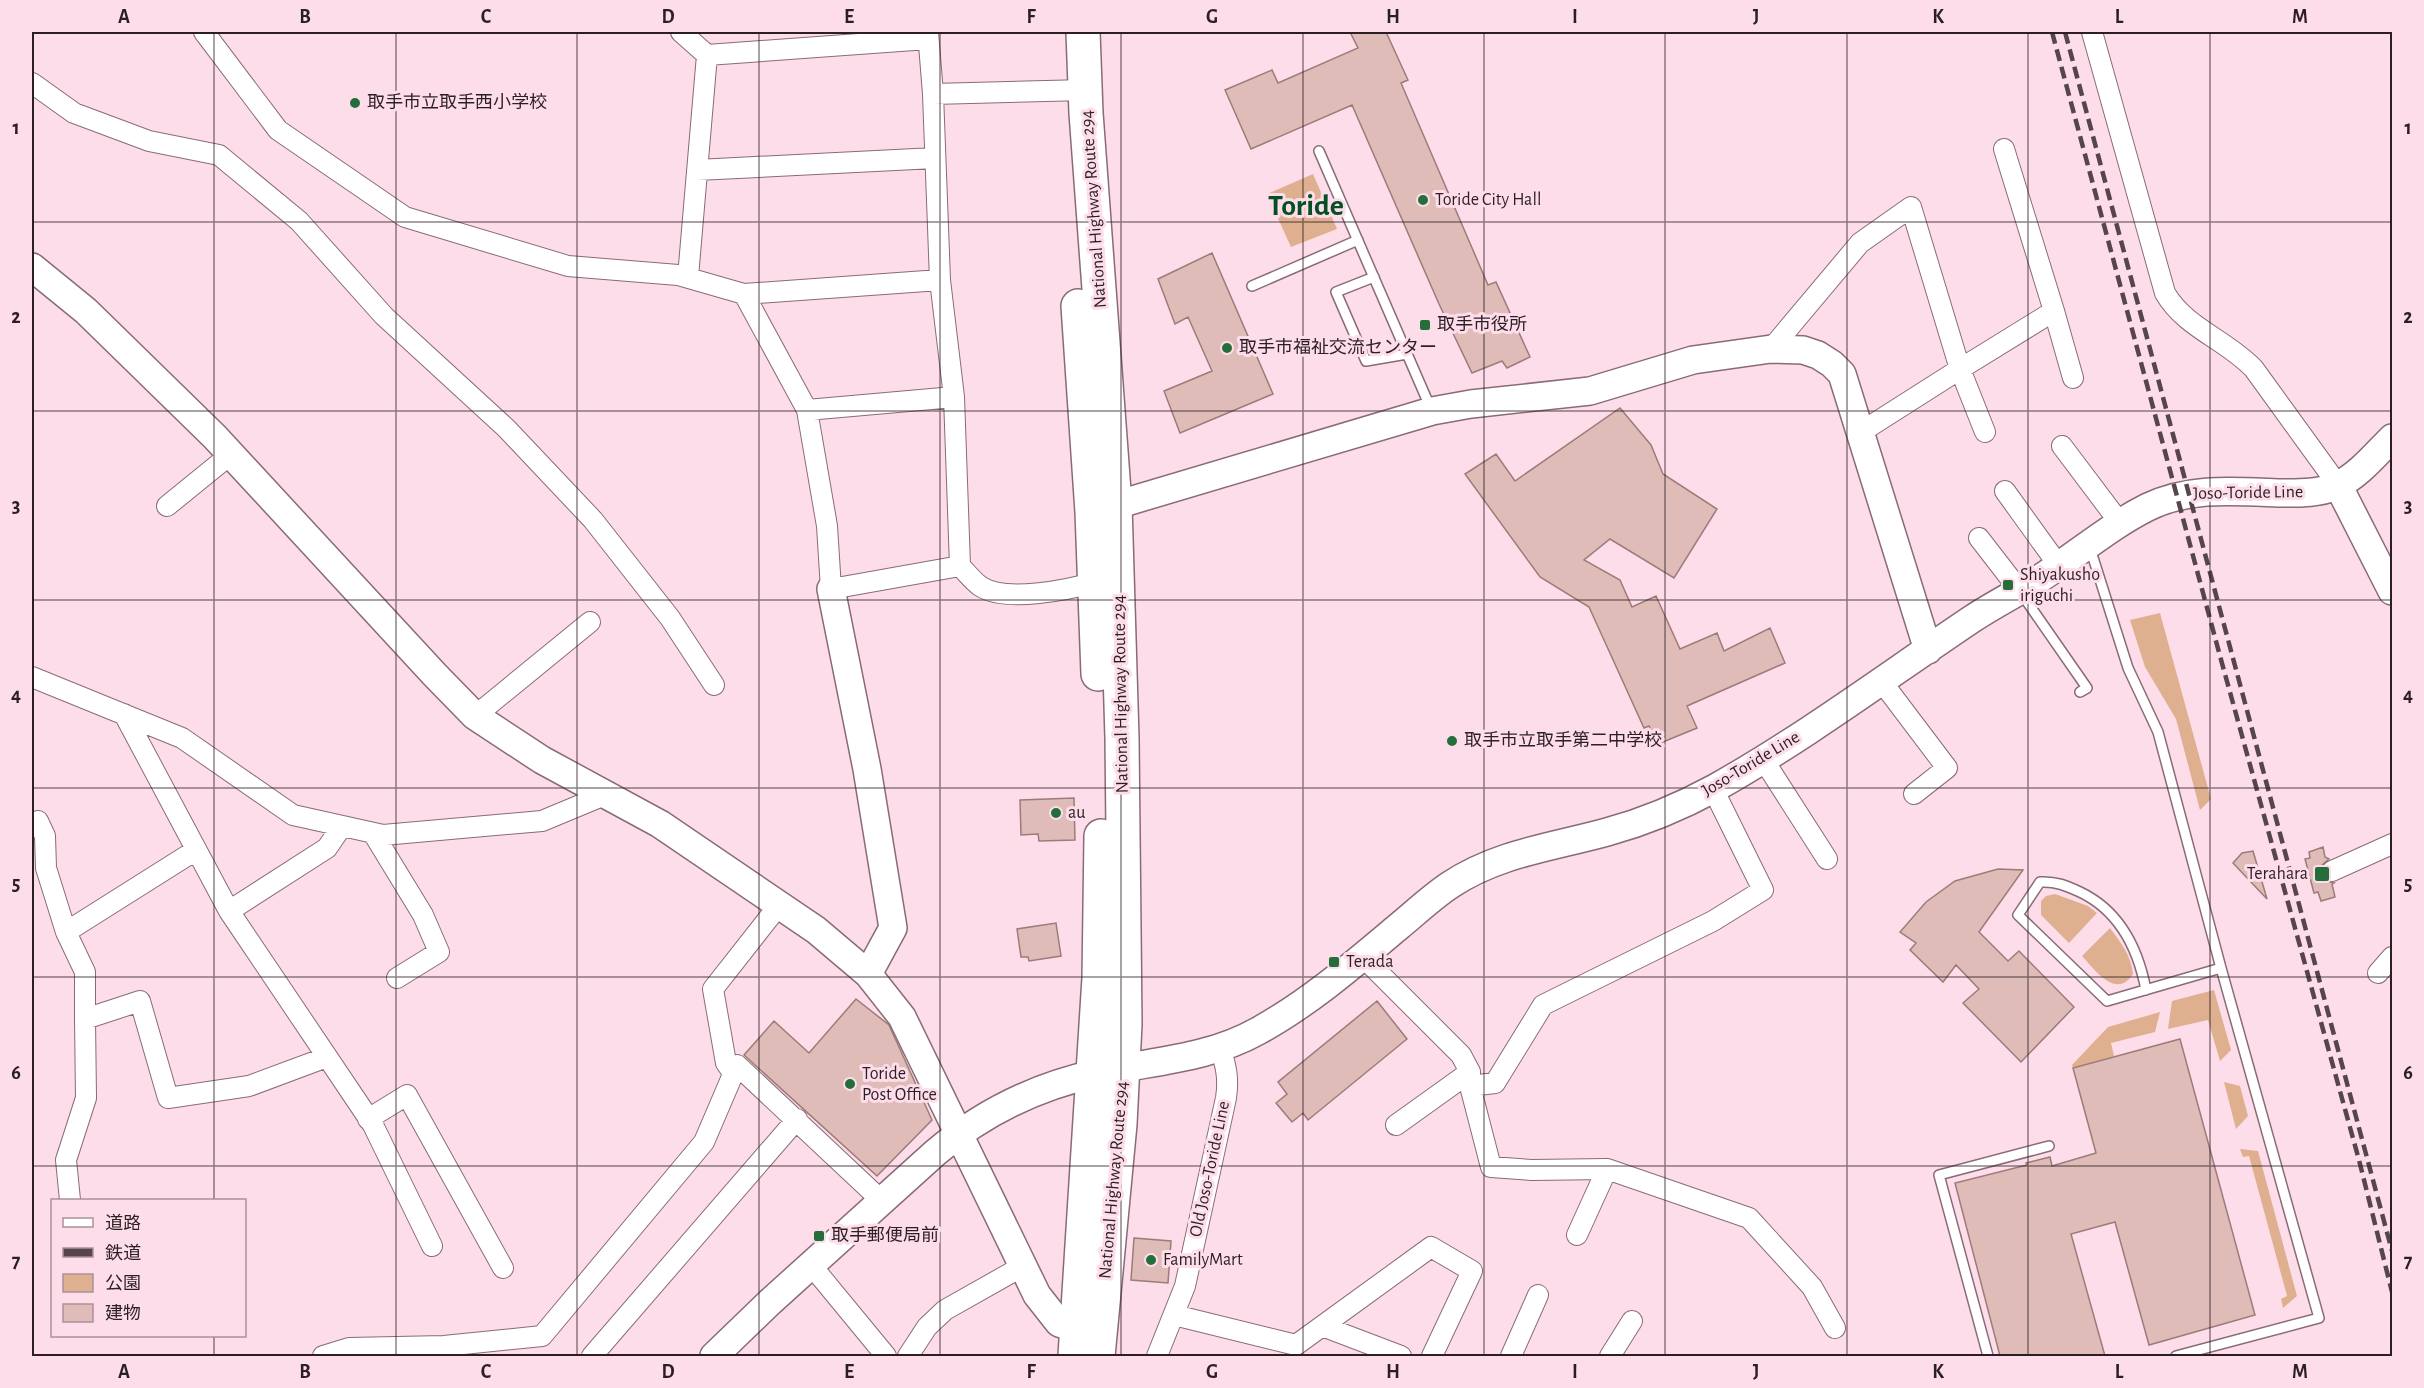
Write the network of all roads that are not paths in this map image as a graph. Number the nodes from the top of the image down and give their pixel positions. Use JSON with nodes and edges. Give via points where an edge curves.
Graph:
{"nodes":[{"id":1,"x":204,"y":32,"type":"edge"},
{"id":2,"x":681,"y":32,"type":"edge"},
{"id":3,"x":1061,"y":32,"type":"edge"},
{"id":4,"x":1083,"y":32,"type":"edge"},
{"id":5,"x":2092,"y":32,"type":"edge"},
{"id":6,"x":928,"y":35,"type":"edge"},
{"id":7,"x":812,"y":39,"type":"edge"},
{"id":8,"x":707,"y":55,"type":"junction"},
{"id":9,"x":32,"y":83,"type":"edge"},
{"id":10,"x":1075,"y":90,"type":"junction"},
{"id":11,"x":933,"y":94,"type":"junction"},
{"id":12,"x":2004,"y":149,"type":"dead end"},
{"id":13,"x":1319,"y":151,"type":"dead end"},
{"id":14,"x":935,"y":158,"type":"junction"},
{"id":15,"x":697,"y":170,"type":"junction"},
{"id":16,"x":1358,"y":240,"type":"junction"},
{"id":17,"x":32,"y":267,"type":"edge"},
{"id":18,"x":1374,"y":277,"type":"junction"},
{"id":19,"x":688,"y":278,"type":"junction"},
{"id":20,"x":940,"y":280,"type":"junction"},
{"id":21,"x":1252,"y":286,"type":"dead end"},
{"id":22,"x":744,"y":294,"type":"junction"},
{"id":23,"x":2054,"y":311,"type":"junction"},
{"id":24,"x":1771,"y":349,"type":"junction"},
{"id":25,"x":1407,"y":354,"type":"junction"},
{"id":26,"x":1960,"y":369,"type":"junction"},
{"id":27,"x":2073,"y":378,"type":"dead end"},
{"id":28,"x":954,"y":397,"type":"junction"},
{"id":29,"x":807,"y":410,"type":"junction"},
{"id":30,"x":1432,"y":411,"type":"junction"},
{"id":31,"x":1861,"y":432,"type":"junction"},
{"id":32,"x":1985,"y":432,"type":"dead end"},
{"id":33,"x":2392,"y":438,"type":"edge"},
{"id":34,"x":2062,"y":446,"type":"dead end"},
{"id":35,"x":231,"y":454,"type":"junction"},
{"id":36,"x":2338,"y":485,"type":"junction"},
{"id":37,"x":2005,"y":491,"type":"dead end"},
{"id":38,"x":167,"y":506,"type":"dead end"},
{"id":39,"x":1104,"y":509,"type":"junction"},
{"id":40,"x":2120,"y":523,"type":"junction"},
{"id":41,"x":1979,"y":537,"type":"dead end"},
{"id":42,"x":2090,"y":545,"type":"junction"},
{"id":43,"x":960,"y":566,"type":"junction"},
{"id":44,"x":2059,"y":566,"type":"junction"},
{"id":45,"x":1095,"y":582,"type":"junction"},
{"id":46,"x":831,"y":589,"type":"junction"},
{"id":47,"x":2020,"y":591,"type":"junction"},
{"id":48,"x":2392,"y":591,"type":"edge"},
{"id":49,"x":590,"y":622,"type":"dead end"},
{"id":50,"x":1928,"y":650,"type":"junction"},
{"id":51,"x":32,"y":677,"type":"edge"},
{"id":52,"x":1882,"y":682,"type":"junction"},
{"id":53,"x":714,"y":685,"type":"dead end"},
{"id":54,"x":2080,"y":693,"type":"dead end"},
{"id":55,"x":124,"y":714,"type":"junction"},
{"id":56,"x":476,"y":716,"type":"junction"},
{"id":57,"x":1763,"y":759,"type":"junction"},
{"id":58,"x":1713,"y":789,"type":"junction"},
{"id":59,"x":608,"y":794,"type":"junction"},
{"id":60,"x":1914,"y":794,"type":"dead end"},
{"id":61,"x":38,"y":821,"type":"dead end"},
{"id":62,"x":342,"y":826,"type":"junction"},
{"id":63,"x":373,"y":833,"type":"junction"},
{"id":64,"x":2392,"y":844,"type":"edge"},
{"id":65,"x":196,"y":850,"type":"junction"},
{"id":66,"x":1827,"y":859,"type":"dead end"},
{"id":67,"x":2332,"y":871,"type":"dead end"},
{"id":68,"x":779,"y":905,"type":"junction"},
{"id":69,"x":229,"y":911,"type":"junction"},
{"id":70,"x":66,"y":932,"type":"junction"},
{"id":71,"x":1362,"y":956,"type":"junction"},
{"id":72,"x":2392,"y":957,"type":"edge"},
{"id":73,"x":2221,"y":968,"type":"junction"},
{"id":74,"x":2378,"y":972,"type":"dead end"},
{"id":75,"x":868,"y":974,"type":"junction"},
{"id":76,"x":397,"y":978,"type":"dead end"},
{"id":77,"x":2146,"y":990,"type":"junction"},
{"id":78,"x":85,"y":1019,"type":"junction"},
{"id":79,"x":1220,"y":1048,"type":"junction"},
{"id":80,"x":327,"y":1057,"type":"junction"},
{"id":81,"x":1108,"y":1071,"type":"junction"},
{"id":82,"x":733,"y":1073,"type":"junction"},
{"id":83,"x":1470,"y":1079,"type":"junction"},
{"id":84,"x":368,"y":1119,"type":"junction"},
{"id":85,"x":797,"y":1119,"type":"junction"},
{"id":86,"x":1396,"y":1125,"type":"dead end"},
{"id":87,"x":958,"y":1132,"type":"junction"},
{"id":88,"x":2049,"y":1146,"type":"dead end"},
{"id":89,"x":1607,"y":1169,"type":"junction"},
{"id":90,"x":70,"y":1199,"type":"edge"},
{"id":91,"x":882,"y":1201,"type":"junction"},
{"id":92,"x":1576,"y":1235,"type":"dead end"},
{"id":93,"x":432,"y":1246,"type":"dead end"},
{"id":94,"x":812,"y":1265,"type":"junction"},
{"id":95,"x":1023,"y":1266,"type":"junction"},
{"id":96,"x":503,"y":1268,"type":"dead end"},
{"id":97,"x":1538,"y":1295,"type":"dead end"},
{"id":98,"x":1174,"y":1316,"type":"junction"},
{"id":99,"x":1632,"y":1321,"type":"dead end"},
{"id":100,"x":1322,"y":1326,"type":"junction"},
{"id":101,"x":1835,"y":1328,"type":"dead end"},
{"id":102,"x":1076,"y":1342,"type":"edge"},
{"id":103,"x":1292,"y":1350,"type":"edge"},
{"id":104,"x":445,"y":1351,"type":"edge"},
{"id":105,"x":350,"y":1352,"type":"edge"},
{"id":106,"x":323,"y":1356,"type":"edge"},
{"id":107,"x":592,"y":1356,"type":"edge"},
{"id":108,"x":714,"y":1356,"type":"edge"},
{"id":109,"x":886,"y":1356,"type":"edge"},
{"id":110,"x":908,"y":1356,"type":"edge"},
{"id":111,"x":1098,"y":1356,"type":"edge"},
{"id":112,"x":1157,"y":1356,"type":"edge"},
{"id":113,"x":1401,"y":1356,"type":"edge"},
{"id":114,"x":1432,"y":1356,"type":"edge"},
{"id":115,"x":1511,"y":1356,"type":"edge"},
{"id":116,"x":1610,"y":1356,"type":"edge"},
{"id":117,"x":1988,"y":1356,"type":"edge"},
{"id":118,"x":2176,"y":1356,"type":"edge"}],
"edges":[{"from":1,"to":19,"type":"street","via":[[278,130],[405,217],[568,266]]},
{"from":2,"to":8,"type":"street"},
{"from":3,"to":10,"type":"highway","name":"National Highway Route 294"},
{"from":4,"to":10,"type":"highway","name":"National Highway Route 294"},
{"from":5,"to":36,"type":"street","via":[[2165,293],[2189,320],[2254,369]]},
{"from":6,"to":7,"type":"street"},
{"from":6,"to":11,"type":"street"},
{"from":7,"to":8,"type":"street"},
{"from":8,"to":15,"type":"street"},
{"from":9,"to":53,"type":"street","via":[[74,113],[149,141],[219,155],[299,221],[384,316],[507,429],[593,520],[670,618]]},
{"from":10,"to":11,"type":"street"},
{"from":10,"to":39,"type":"highway","name":"National Highway Route 294"},
{"from":11,"to":14,"type":"street"},
{"from":12,"to":23,"type":"street"},
{"from":13,"to":16,"type":"lane"},
{"from":14,"to":15,"type":"street"},
{"from":14,"to":20,"type":"street"},
{"from":15,"to":19,"type":"street"},
{"from":16,"to":18,"type":"lane"},
{"from":16,"to":21,"type":"lane"},
{"from":17,"to":35,"type":"street","via":[[86,311]]},
{"from":18,"to":25,"type":"lane"},
{"from":18,"to":25,"type":"lane","via":[[1336,292],[1366,361]]},
{"from":19,"to":22,"type":"street"},
{"from":20,"to":22,"type":"street"},
{"from":20,"to":28,"type":"street"},
{"from":22,"to":29,"type":"street"},
{"from":23,"to":26,"type":"street"},
{"from":23,"to":27,"type":"street"},
{"from":24,"to":26,"type":"street","via":[[1860,243],[1911,207]]},
{"from":24,"to":30,"type":"street","via":[[1693,360],[1590,391]]},
{"from":24,"to":31,"type":"street","via":[[1803,350],[1832,364],[1842,375]]},
{"from":25,"to":30,"type":"lane"},
{"from":26,"to":31,"type":"street"},
{"from":26,"to":32,"type":"street"},
{"from":28,"to":29,"type":"street"},
{"from":28,"to":43,"type":"street"},
{"from":29,"to":46,"type":"street","via":[[827,526]]},
{"from":30,"to":39,"type":"street"},
{"from":31,"to":50,"type":"street"},
{"from":33,"to":36,"type":"street","name":"Joso-Toride Line","via":[[2355,475]]},
{"from":34,"to":40,"type":"street"},
{"from":35,"to":38,"type":"street"},
{"from":35,"to":56,"type":"street"},
{"from":36,"to":40,"type":"street","name":"Joso-Toride Line","via":[[2293,493],[2190,493],[2160,501]]},
{"from":36,"to":48,"type":"street"},
{"from":37,"to":44,"type":"street"},
{"from":39,"to":45,"type":"highway","name":"National Highway Route 294"},
{"from":39,"to":81,"type":"highway","name":"National Highway Route 294","via":[[1123,748],[1125,1024]]},
{"from":40,"to":42,"type":"street","name":"Joso-Toride Line"},
{"from":41,"to":47,"type":"street"},
{"from":42,"to":44,"type":"street","name":"Joso-Toride Line"},
{"from":42,"to":73,"type":"lane","via":[[2128,668],[2158,732]]},
{"from":43,"to":45,"type":"street","via":[[981,587],[1008,595],[1065,591]]},
{"from":43,"to":46,"type":"street"},
{"from":44,"to":47,"type":"street","name":"Joso-Toride Line"},
{"from":45,"to":81,"type":"highway","name":"National Highway Route 294","via":[[1102,773],[1099,978]]},
{"from":46,"to":75,"type":"street","via":[[867,769],[893,928]]},
{"from":47,"to":50,"type":"street","name":"Joso-Toride Line"},
{"from":47,"to":54,"type":"lane","via":[[2087,687]]},
{"from":49,"to":56,"type":"street"},
{"from":50,"to":52,"type":"street","name":"Joso-Toride Line"},
{"from":51,"to":55,"type":"street"},
{"from":52,"to":57,"type":"street","name":"Joso-Toride Line"},
{"from":52,"to":60,"type":"street","via":[[1947,768]]},
{"from":55,"to":62,"type":"street","via":[[182,738],[293,815]]},
{"from":55,"to":65,"type":"street"},
{"from":56,"to":59,"type":"street","via":[[542,760]]},
{"from":57,"to":58,"type":"street","name":"Joso-Toride Line"},
{"from":57,"to":66,"type":"street"},
{"from":58,"to":71,"type":"street","name":"Joso-Toride Line","via":[[1651,818],[1513,854],[1479,868],[1450,885]]},
{"from":58,"to":83,"type":"street","via":[[1763,890],[1713,921],[1543,1005],[1495,1083]]},
{"from":59,"to":63,"type":"street","via":[[542,820]]},
{"from":59,"to":68,"type":"street","via":[[660,824]]},
{"from":61,"to":70,"type":"street","via":[[45,836],[46,868]]},
{"from":62,"to":63,"type":"street"},
{"from":62,"to":69,"type":"street","via":[[327,848]]},
{"from":63,"to":76,"type":"street","via":[[423,915],[439,951]]},
{"from":64,"to":67,"type":"street"},
{"from":65,"to":69,"type":"street"},
{"from":65,"to":70,"type":"street"},
{"from":68,"to":75,"type":"street"},
{"from":68,"to":82,"type":"street","via":[[713,989],[726,1064]]},
{"from":69,"to":80,"type":"street"},
{"from":70,"to":78,"type":"street","via":[[85,972]]},
{"from":71,"to":79,"type":"street","name":"Joso-Toride Line","via":[[1285,1015]]},
{"from":71,"to":83,"type":"street","via":[[1461,1055]]},
{"from":72,"to":74,"type":"street"},
{"from":73,"to":77,"type":"lane"},
{"from":73,"to":118,"type":"lane","via":[[2319,1318]]},
{"from":75,"to":87,"type":"street","via":[[902,1017]]},
{"from":77,"to":77,"type":"lane","via":[[2107,1001],[2018,915],[2040,882],[2063,884],[2111,913],[2133,946]]},
{"from":78,"to":80,"type":"street","via":[[140,1001],[168,1098],[249,1086]]},
{"from":78,"to":90,"type":"street","via":[[86,1098],[66,1160]]},
{"from":79,"to":81,"type":"street","name":"Joso-Toride Line"},
{"from":79,"to":98,"type":"street","name":"Old Joso-Toride Line","via":[[1228,1085],[1185,1286]]},
{"from":80,"to":84,"type":"street"},
{"from":81,"to":87,"type":"street","name":"Joso-Toride Line","via":[[1023,1097]]},
{"from":81,"to":102,"type":"highway","name":"National Highway Route 294"},
{"from":81,"to":111,"type":"highway","name":"National Highway Route 294","via":[[1120,1124]]},
{"from":82,"to":85,"type":"street","via":[[737,1065]]},
{"from":82,"to":104,"type":"street","via":[[704,1142],[542,1336]]},
{"from":83,"to":86,"type":"street"},
{"from":83,"to":89,"type":"street","via":[[1491,1167]]},
{"from":84,"to":93,"type":"street"},
{"from":84,"to":96,"type":"street","via":[[407,1095]]},
{"from":85,"to":91,"type":"street"},
{"from":85,"to":107,"type":"street"},
{"from":87,"to":91,"type":"street","name":"Joso-Toride Line"},
{"from":87,"to":95,"type":"street"},
{"from":88,"to":117,"type":"lane","via":[[1939,1175]]},
{"from":89,"to":92,"type":"street"},
{"from":89,"to":101,"type":"street","via":[[1749,1218],[1812,1287]]},
{"from":91,"to":94,"type":"street","name":"Joso-Toride Line"},
{"from":94,"to":108,"type":"street","name":"Joso-Toride Line"},
{"from":94,"to":109,"type":"street"},
{"from":95,"to":102,"type":"street","via":[[1046,1309]]},
{"from":95,"to":110,"type":"street","via":[[945,1310],[927,1327]]},
{"from":97,"to":115,"type":"street"},
{"from":98,"to":103,"type":"street"},
{"from":98,"to":112,"type":"street","name":"Old Joso-Toride Line"},
{"from":99,"to":116,"type":"street"},
{"from":100,"to":103,"type":"street"},
{"from":100,"to":113,"type":"street"},
{"from":100,"to":114,"type":"street","via":[[1431,1247],[1472,1271]]},
{"from":104,"to":105,"type":"street"},
{"from":105,"to":106,"type":"street"}]}
